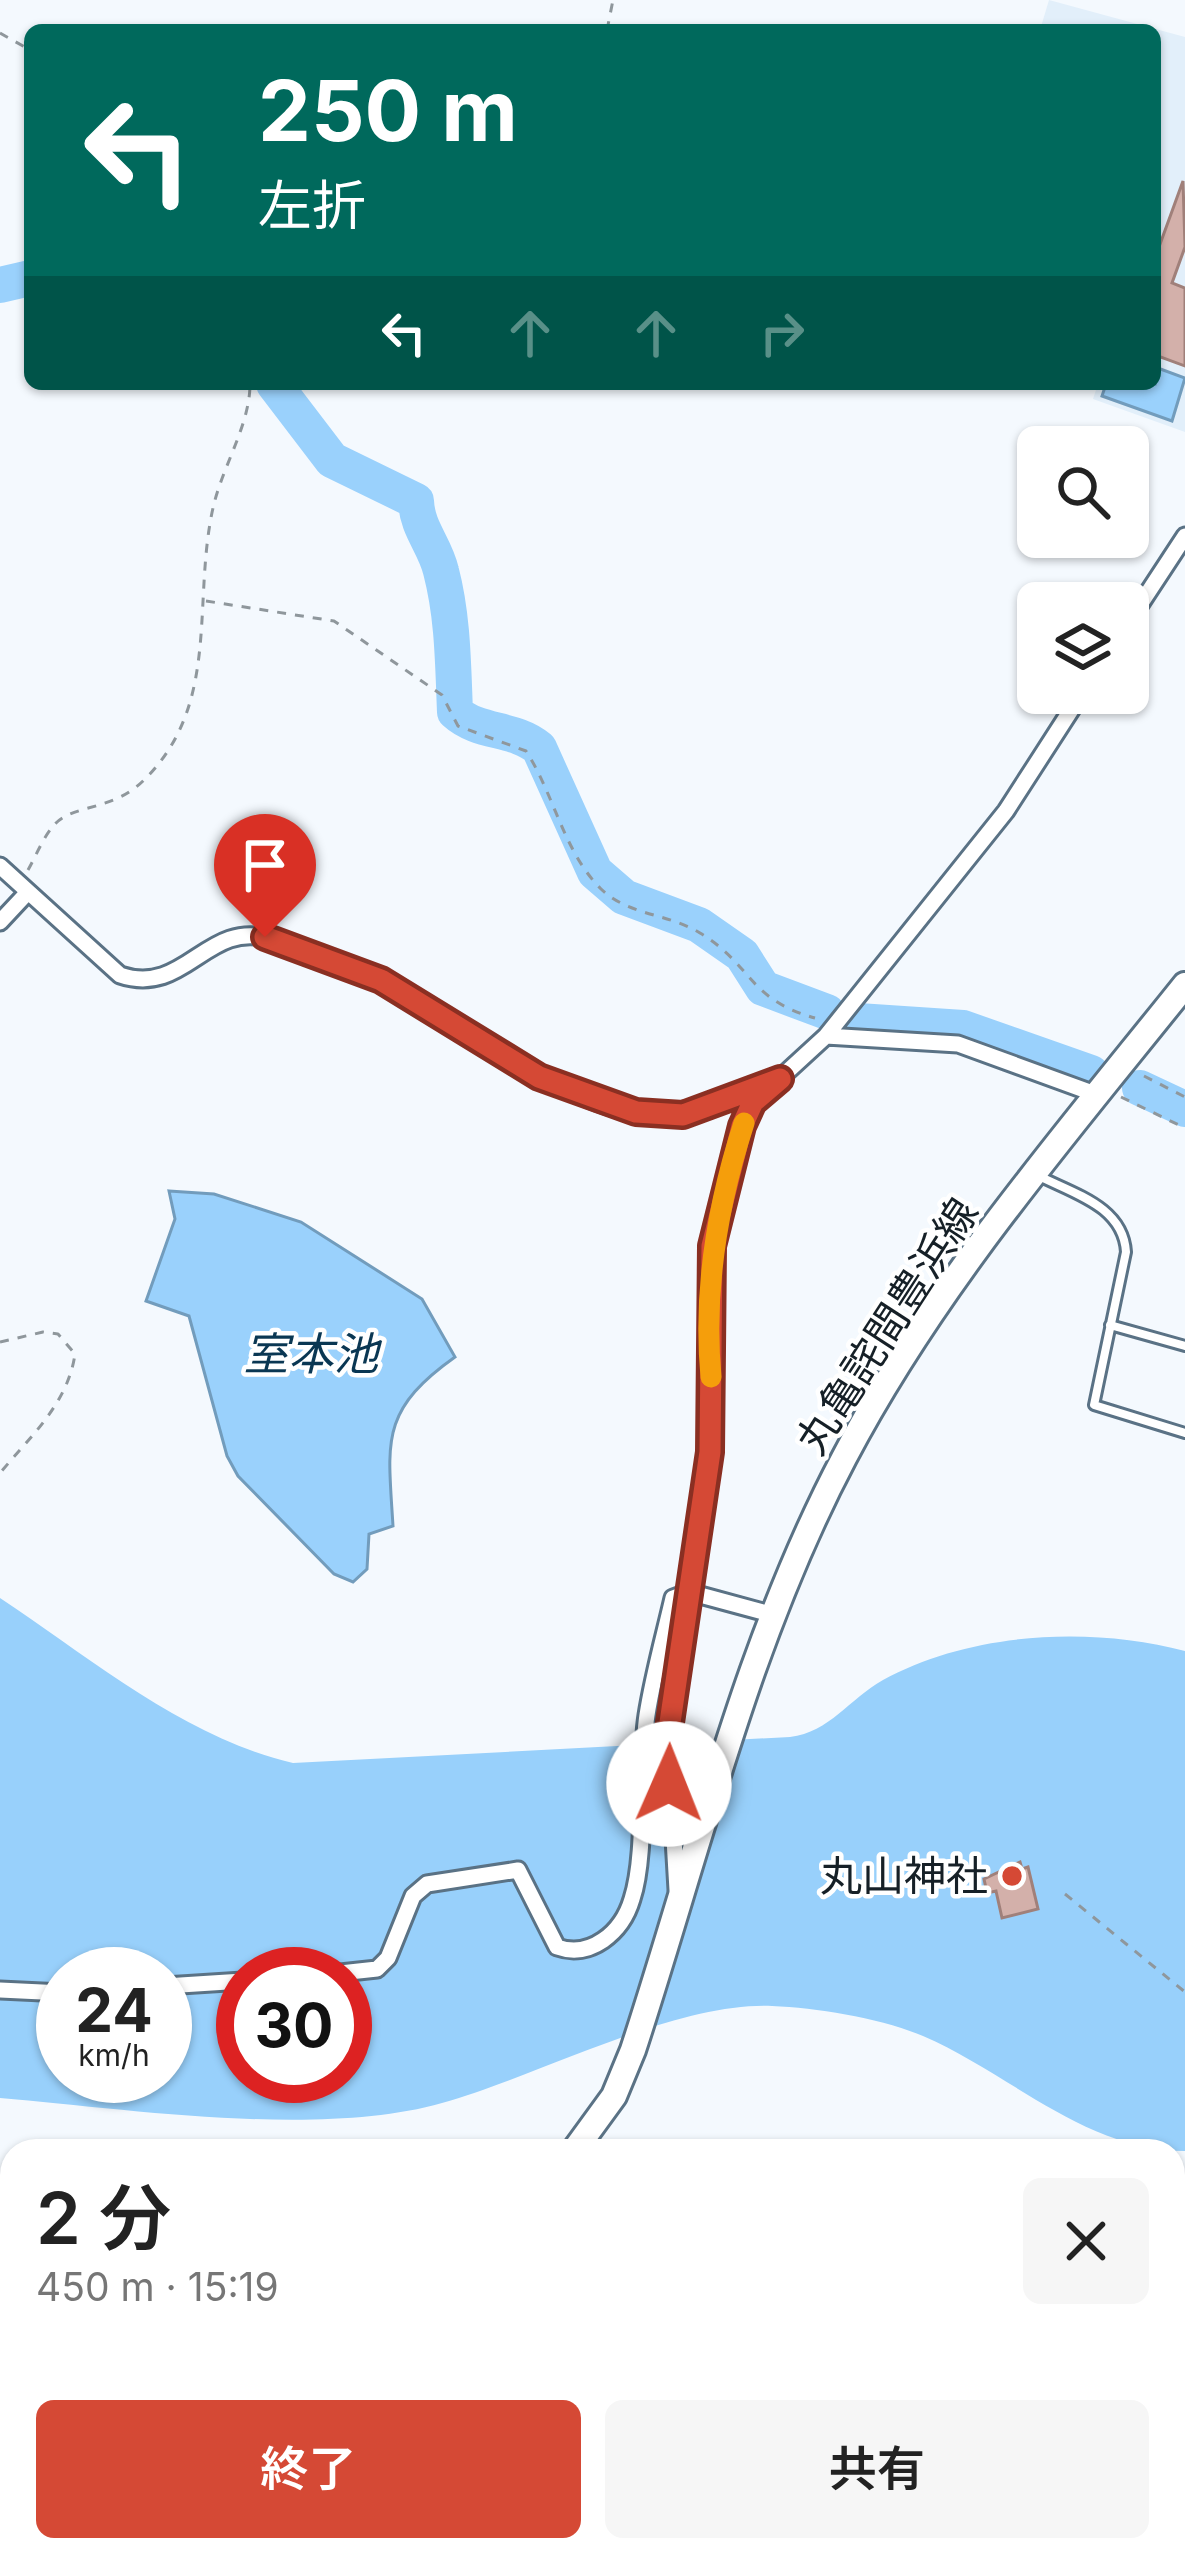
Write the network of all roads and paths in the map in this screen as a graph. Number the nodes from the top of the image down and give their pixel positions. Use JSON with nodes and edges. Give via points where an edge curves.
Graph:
{"nodes":[{"id":1,"x":248,"y":390,"type":"edge"},
{"id":2,"x":1185,"y":536,"type":"edge"},
{"id":3,"x":1149,"y":591,"type":"edge"},
{"id":4,"x":206,"y":601,"type":"junction"},
{"id":5,"x":1068,"y":714,"type":"edge"},
{"id":6,"x":0,"y":866,"type":"edge"},
{"id":7,"x":24,"y":888,"type":"junction"},
{"id":8,"x":0,"y":922,"type":"edge"},
{"id":9,"x":1185,"y":985,"type":"edge"},
{"id":10,"x":830,"y":1029,"type":"junction"},
{"id":11,"x":1139,"y":1073,"type":"dead end"},
{"id":12,"x":780,"y":1079,"type":"junction"},
{"id":13,"x":1109,"y":1096,"type":"junction"},
{"id":14,"x":1185,"y":1097,"type":"edge"},
{"id":15,"x":1185,"y":1128,"type":"edge"},
{"id":16,"x":1035,"y":1174,"type":"junction"},
{"id":17,"x":1110,"y":1325,"type":"junction"},
{"id":18,"x":0,"y":1342,"type":"edge"},
{"id":19,"x":1185,"y":1346,"type":"edge"},
{"id":20,"x":1185,"y":1433,"type":"edge"},
{"id":21,"x":0,"y":1473,"type":"edge"},
{"id":22,"x":689,"y":1592,"type":"junction"},
{"id":23,"x":774,"y":1615,"type":"junction"},
{"id":24,"x":1065,"y":1894,"type":"dead end"},
{"id":25,"x":680,"y":1910,"type":"junction"},
{"id":26,"x":372,"y":1970,"type":"edge"},
{"id":27,"x":0,"y":1990,"type":"edge"},
{"id":28,"x":36,"y":1992,"type":"edge"},
{"id":29,"x":1185,"y":1992,"type":"edge"},
{"id":30,"x":583,"y":2139,"type":"edge"}],
"edges":[{"from":1,"to":4,"type":"path","via":[[213,509]]},
{"from":2,"to":3,"type":"street"},
{"from":4,"to":7,"type":"path","via":[[195,695],[179,737],[118,801],[56,823]]},
{"from":4,"to":10,"type":"path","via":[[342,625],[442,695],[458,726],[526,751],[601,889],[698,932],[779,1008]]},
{"from":5,"to":10,"type":"street","via":[[1006,811]]},
{"from":6,"to":7,"type":"street"},
{"from":7,"to":8,"type":"street"},
{"from":7,"to":12,"type":"street","via":[[120,975],[154,981],[227,939],[265,937],[381,980],[539,1077],[636,1112],[683,1115]]},
{"from":9,"to":13,"type":"main road","name":"丸亀詫間豊浜線"},
{"from":10,"to":12,"type":"street"},
{"from":10,"to":13,"type":"street","via":[[958,1044]]},
{"from":11,"to":14,"type":"path"},
{"from":12,"to":22,"type":"street","via":[[753,1102],[742,1126],[712,1246],[710,1452]]},
{"from":13,"to":15,"type":"path"},
{"from":13,"to":16,"type":"main road","name":"丸亀詫間豊浜線"},
{"from":16,"to":17,"type":"lane","via":[[1112,1214],[1124,1230]]},
{"from":16,"to":23,"type":"main road","name":"丸亀詫間豊浜線","via":[[893,1373],[834,1478]]},
{"from":17,"to":19,"type":"lane"},
{"from":17,"to":20,"type":"lane","via":[[1094,1406]]},
{"from":18,"to":21,"type":"path","via":[[43,1332],[69,1342],[75,1354],[56,1406]]},
{"from":22,"to":23,"type":"street"},
{"from":22,"to":25,"type":"street","via":[[668,1736]]},
{"from":22,"to":26,"type":"street","via":[[673,1598],[646,1716],[632,1900],[613,1931],[593,1949],[574,1954],[557,1947],[518,1870],[427,1884],[413,1896],[388,1958]]},
{"from":23,"to":25,"type":"main road","name":"丸亀詫間豊浜線"},
{"from":24,"to":29,"type":"path"},
{"from":25,"to":30,"type":"main road","name":"丸亀詫間豊浜線","via":[[614,2096]]},
{"from":27,"to":28,"type":"street"}]}
